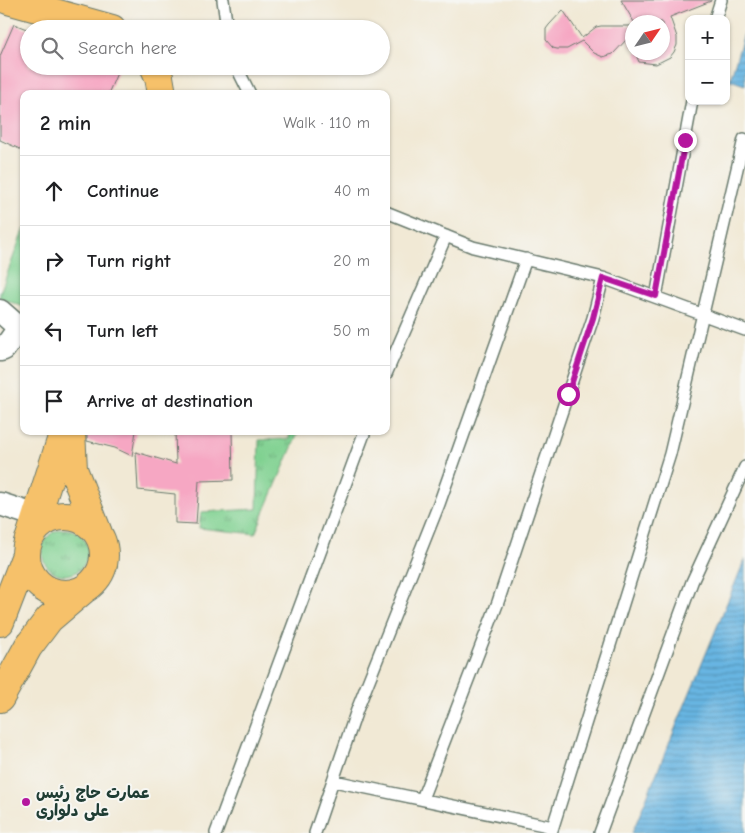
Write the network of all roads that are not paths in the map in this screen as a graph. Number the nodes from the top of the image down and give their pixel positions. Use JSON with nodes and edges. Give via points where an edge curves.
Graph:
{"nodes":[{"id":1,"x":8,"y":0,"type":"edge"},
{"id":2,"x":223,"y":0,"type":"edge"},
{"id":3,"x":721,"y":0,"type":"edge"},
{"id":4,"x":716,"y":15,"type":"edge"},
{"id":5,"x":80,"y":20,"type":"edge"},
{"id":6,"x":226,"y":20,"type":"edge"},
{"id":7,"x":159,"y":75,"type":"edge"},
{"id":8,"x":240,"y":75,"type":"edge"},
{"id":9,"x":162,"y":90,"type":"edge"},
{"id":10,"x":248,"y":90,"type":"edge"},
{"id":11,"x":691,"y":105,"type":"edge"},
{"id":12,"x":745,"y":140,"type":"edge"},
{"id":13,"x":390,"y":214,"type":"edge"},
{"id":14,"x":446,"y":236,"type":"junction"},
{"id":15,"x":526,"y":259,"type":"junction"},
{"id":16,"x":603,"y":278,"type":"junction"},
{"id":17,"x":656,"y":296,"type":"junction"},
{"id":18,"x":0,"y":311,"type":"edge"},
{"id":19,"x":703,"y":313,"type":"junction"},
{"id":20,"x":20,"y":329,"type":"edge"},
{"id":21,"x":745,"y":330,"type":"edge"},
{"id":22,"x":20,"y":331,"type":"edge"},
{"id":23,"x":0,"y":350,"type":"edge"},
{"id":24,"x":390,"y":365,"type":"edge"},
{"id":25,"x":63,"y":435,"type":"edge"},
{"id":26,"x":71,"y":435,"type":"edge"},
{"id":27,"x":364,"y":435,"type":"edge"},
{"id":28,"x":745,"y":468,"type":"edge"},
{"id":29,"x":0,"y":504,"type":"edge"},
{"id":30,"x":37,"y":516,"type":"junction"},
{"id":31,"x":98,"y":535,"type":"junction"},
{"id":32,"x":18,"y":563,"type":"edge"},
{"id":33,"x":82,"y":590,"type":"junction"},
{"id":34,"x":0,"y":622,"type":"edge"},
{"id":35,"x":0,"y":698,"type":"edge"},
{"id":36,"x":334,"y":781,"type":"junction"},
{"id":37,"x":422,"y":800,"type":"junction"},
{"id":38,"x":552,"y":830,"type":"edge"},
{"id":39,"x":216,"y":833,"type":"edge"},
{"id":40,"x":315,"y":833,"type":"edge"},
{"id":41,"x":600,"y":833,"type":"edge"}],
"edges":[{"from":1,"to":5,"type":"main road"},
{"from":2,"to":6,"type":"lane"},
{"from":3,"to":4,"type":"lane"},
{"from":7,"to":9,"type":"main road"},
{"from":8,"to":10,"type":"lane"},
{"from":11,"to":17,"type":"lane"},
{"from":12,"to":19,"type":"lane"},
{"from":13,"to":14,"type":"lane"},
{"from":14,"to":15,"type":"lane"},
{"from":14,"to":24,"type":"lane"},
{"from":15,"to":16,"type":"lane"},
{"from":15,"to":36,"type":"lane","via":[[439,504],[357,710]]},
{"from":16,"to":17,"type":"lane"},
{"from":16,"to":37,"type":"lane","via":[[593,318],[498,602]]},
{"from":17,"to":19,"type":"lane"},
{"from":18,"to":20,"type":"street"},
{"from":19,"to":21,"type":"lane"},
{"from":19,"to":38,"type":"lane","via":[[670,454]]},
{"from":22,"to":23,"type":"street"},
{"from":25,"to":30,"type":"main road"},
{"from":26,"to":31,"type":"main road","via":[[73,469]]},
{"from":27,"to":39,"type":"lane"},
{"from":28,"to":41,"type":"lane","via":[[692,582]]},
{"from":29,"to":30,"type":"street"},
{"from":30,"to":32,"type":"main road"},
{"from":31,"to":32,"type":"main road","via":[[79,518],[54,517],[34,531]]},
{"from":31,"to":33,"type":"main road","via":[[104,559],[93,582]]},
{"from":32,"to":33,"type":"main road","via":[[29,568],[45,588],[57,593]]},
{"from":32,"to":34,"type":"main road"},
{"from":33,"to":35,"type":"main road","via":[[49,619],[28,647]]},
{"from":36,"to":37,"type":"lane"},
{"from":36,"to":40,"type":"lane"},
{"from":37,"to":38,"type":"lane"}]}
